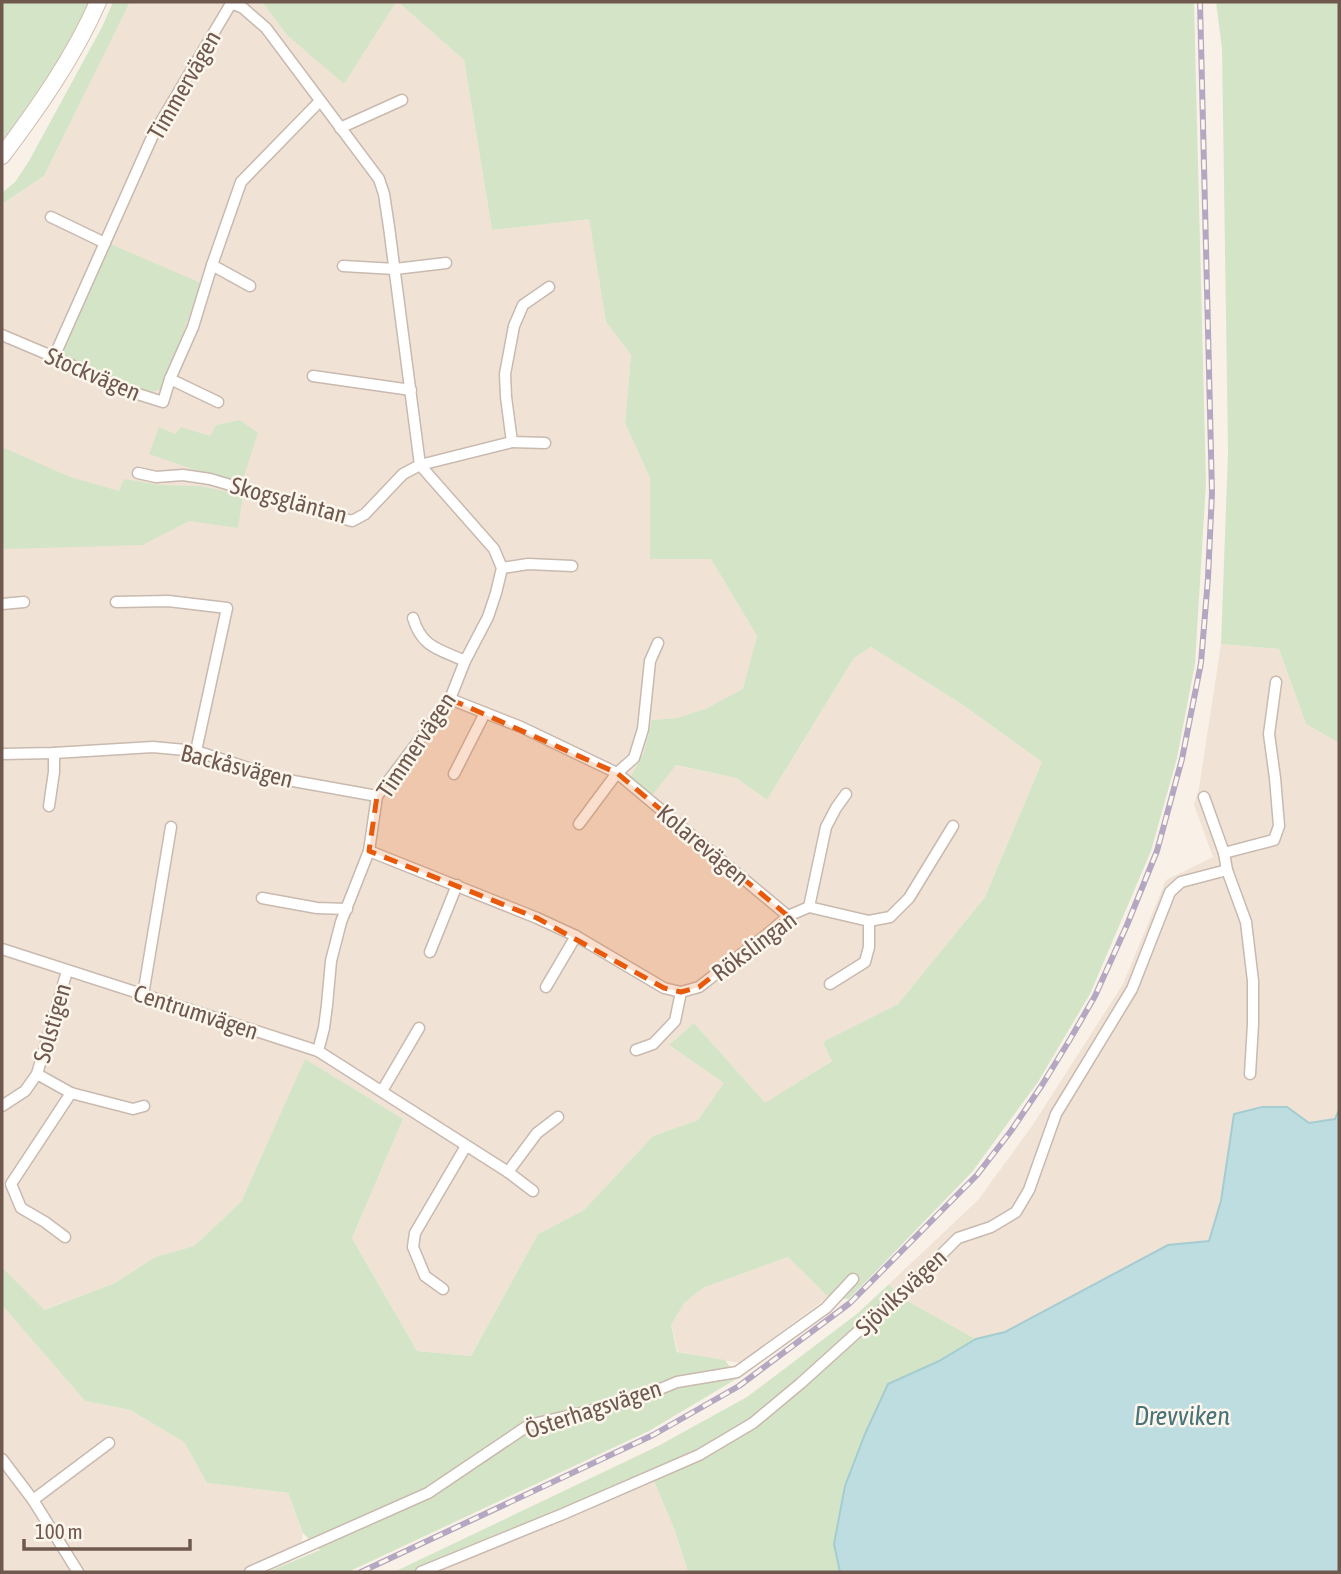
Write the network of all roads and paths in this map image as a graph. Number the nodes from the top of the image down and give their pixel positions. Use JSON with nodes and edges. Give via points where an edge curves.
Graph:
{"nodes":[{"id":1,"x":98,"y":2,"type":"edge"},
{"id":2,"x":232,"y":2,"type":"edge"},
{"id":3,"x":244,"y":5,"type":"edge"},
{"id":4,"x":402,"y":100,"type":"dead end"},
{"id":5,"x":320,"y":101,"type":"junction"},
{"id":6,"x":340,"y":128,"type":"junction"},
{"id":7,"x":2,"y":156,"type":"edge"},
{"id":8,"x":51,"y":217,"type":"dead end"},
{"id":9,"x":105,"y":243,"type":"junction"},
{"id":10,"x":446,"y":263,"type":"dead end"},
{"id":11,"x":212,"y":265,"type":"junction"},
{"id":12,"x":343,"y":266,"type":"dead end"},
{"id":13,"x":395,"y":269,"type":"junction"},
{"id":14,"x":250,"y":286,"type":"dead end"},
{"id":15,"x":550,"y":287,"type":"dead end"},
{"id":16,"x":2,"y":335,"type":"edge"},
{"id":17,"x":54,"y":357,"type":"junction"},
{"id":18,"x":313,"y":376,"type":"dead end"},
{"id":19,"x":170,"y":379,"type":"junction"},
{"id":20,"x":411,"y":390,"type":"junction"},
{"id":21,"x":218,"y":402,"type":"dead end"},
{"id":22,"x":512,"y":442,"type":"junction"},
{"id":23,"x":545,"y":443,"type":"dead end"},
{"id":24,"x":420,"y":465,"type":"junction"},
{"id":25,"x":138,"y":473,"type":"dead end"},
{"id":26,"x":572,"y":566,"type":"dead end"},
{"id":27,"x":502,"y":568,"type":"junction"},
{"id":28,"x":24,"y":602,"type":"dead end"},
{"id":29,"x":116,"y":602,"type":"dead end"},
{"id":30,"x":2,"y":604,"type":"edge"},
{"id":31,"x":413,"y":618,"type":"dead end"},
{"id":32,"x":658,"y":643,"type":"dead end"},
{"id":33,"x":466,"y":662,"type":"junction"},
{"id":34,"x":1276,"y":682,"type":"dead end"},
{"id":35,"x":450,"y":699,"type":"junction"},
{"id":36,"x":485,"y":713,"type":"junction"},
{"id":37,"x":196,"y":751,"type":"junction"},
{"id":38,"x":54,"y":753,"type":"junction"},
{"id":39,"x":2,"y":754,"type":"edge"},
{"id":40,"x":617,"y":773,"type":"junction"},
{"id":41,"x":454,"y":774,"type":"dead end"},
{"id":42,"x":846,"y":794,"type":"dead end"},
{"id":43,"x":377,"y":796,"type":"junction"},
{"id":44,"x":1204,"y":797,"type":"dead end"},
{"id":45,"x":49,"y":806,"type":"dead end"},
{"id":46,"x":579,"y":824,"type":"dead end"},
{"id":47,"x":953,"y":826,"type":"dead end"},
{"id":48,"x":171,"y":827,"type":"dead end"},
{"id":49,"x":369,"y":851,"type":"junction"},
{"id":50,"x":1224,"y":853,"type":"junction"},
{"id":51,"x":1227,"y":870,"type":"junction"},
{"id":52,"x":457,"y":885,"type":"junction"},
{"id":53,"x":262,"y":898,"type":"dead end"},
{"id":54,"x":809,"y":907,"type":"junction"},
{"id":55,"x":347,"y":909,"type":"junction"},
{"id":56,"x":788,"y":916,"type":"junction"},
{"id":57,"x":869,"y":921,"type":"junction"},
{"id":58,"x":576,"y":936,"type":"junction"},
{"id":59,"x":2,"y":949,"type":"edge"},
{"id":60,"x":430,"y":952,"type":"dead end"},
{"id":61,"x":67,"y":971,"type":"junction"},
{"id":62,"x":830,"y":984,"type":"dead end"},
{"id":63,"x":546,"y":987,"type":"dead end"},
{"id":64,"x":681,"y":992,"type":"junction"},
{"id":65,"x":144,"y":995,"type":"junction"},
{"id":66,"x":419,"y":1028,"type":"dead end"},
{"id":67,"x":636,"y":1050,"type":"dead end"},
{"id":68,"x":318,"y":1051,"type":"junction"},
{"id":69,"x":37,"y":1074,"type":"junction"},
{"id":70,"x":1250,"y":1074,"type":"dead end"},
{"id":71,"x":382,"y":1091,"type":"junction"},
{"id":72,"x":71,"y":1093,"type":"junction"},
{"id":73,"x":2,"y":1106,"type":"edge"},
{"id":74,"x":144,"y":1106,"type":"dead end"},
{"id":75,"x":558,"y":1117,"type":"dead end"},
{"id":76,"x":466,"y":1146,"type":"junction"},
{"id":77,"x":508,"y":1172,"type":"junction"},
{"id":78,"x":533,"y":1191,"type":"dead end"},
{"id":79,"x":65,"y":1237,"type":"dead end"},
{"id":80,"x":853,"y":1279,"type":"dead end"},
{"id":81,"x":443,"y":1289,"type":"dead end"},
{"id":82,"x":109,"y":1443,"type":"dead end"},
{"id":83,"x":2,"y":1459,"type":"edge"},
{"id":84,"x":33,"y":1500,"type":"junction"},
{"id":85,"x":78,"y":1572,"type":"edge"},
{"id":86,"x":250,"y":1572,"type":"edge"},
{"id":87,"x":421,"y":1572,"type":"edge"}],
"edges":[{"from":1,"to":7,"type":"street","via":[[57,79]]},
{"from":2,"to":3,"type":"street","name":"Timmervägen"},
{"from":2,"to":9,"type":"street","name":"Timmervägen","via":[[153,135]]},
{"from":3,"to":5,"type":"street","name":"Timmervägen"},
{"from":4,"to":6,"type":"street"},
{"from":5,"to":6,"type":"street","name":"Timmervägen"},
{"from":5,"to":11,"type":"street","name":"Stockvägen","via":[[241,182]]},
{"from":6,"to":13,"type":"street","name":"Timmervägen","via":[[382,187]]},
{"from":8,"to":9,"type":"street"},
{"from":9,"to":17,"type":"street","name":"Timmervägen"},
{"from":10,"to":13,"type":"street"},
{"from":11,"to":14,"type":"street"},
{"from":11,"to":19,"type":"street","name":"Stockvägen","via":[[193,327]]},
{"from":12,"to":13,"type":"street"},
{"from":13,"to":20,"type":"street","name":"Timmervägen"},
{"from":15,"to":22,"type":"street","via":[[523,305],[514,326],[505,374]]},
{"from":16,"to":17,"type":"street","name":"Stockvägen"},
{"from":17,"to":19,"type":"street","name":"Stockvägen","via":[[122,389],[163,402]]},
{"from":18,"to":20,"type":"street"},
{"from":19,"to":21,"type":"street","name":"Stockvägen"},
{"from":20,"to":24,"type":"street","name":"Timmervägen"},
{"from":22,"to":23,"type":"street"},
{"from":22,"to":24,"type":"street"},
{"from":24,"to":25,"type":"street","name":"Skogsgläntan","via":[[403,474],[365,514],[352,521],[210,479]]},
{"from":24,"to":27,"type":"street","via":[[494,549]]},
{"from":26,"to":27,"type":"street"},
{"from":27,"to":33,"type":"street","name":"Timmervägen","via":[[488,617]]},
{"from":28,"to":30,"type":"street"},
{"from":29,"to":37,"type":"street","via":[[168,601],[228,608]]},
{"from":31,"to":33,"type":"street","name":"Timmervägen","via":[[426,643]]},
{"from":32,"to":40,"type":"street","via":[[650,661],[643,729],[634,758]]},
{"from":33,"to":35,"type":"street","name":"Timmervägen"},
{"from":34,"to":50,"type":"street","via":[[1269,734],[1279,826],[1274,840]]},
{"from":35,"to":36,"type":"street","name":"Kolarevägen"},
{"from":35,"to":43,"type":"street","name":"Timmervägen"},
{"from":36,"to":40,"type":"street","name":"Kolarevägen"},
{"from":36,"to":41,"type":"street"},
{"from":37,"to":38,"type":"street","name":"Backåsvägen","via":[[153,747]]},
{"from":37,"to":43,"type":"street","name":"Backåsvägen","via":[[282,779]]},
{"from":38,"to":39,"type":"street","name":"Backåsvägen"},
{"from":38,"to":45,"type":"street"},
{"from":40,"to":46,"type":"street"},
{"from":40,"to":56,"type":"street","name":"Kolarevägen"},
{"from":42,"to":54,"type":"street","via":[[826,827]]},
{"from":43,"to":49,"type":"street","name":"Timmervägen"},
{"from":44,"to":50,"type":"street"},
{"from":47,"to":57,"type":"street","via":[[909,898],[890,917]]},
{"from":48,"to":65,"type":"street"},
{"from":49,"to":52,"type":"street","name":"Rökslingan"},
{"from":49,"to":55,"type":"street","name":"Timmervägen"},
{"from":50,"to":51,"type":"street"},
{"from":51,"to":70,"type":"street","via":[[1246,922],[1254,981]]},
{"from":51,"to":87,"type":"street","name":"Sjöviksvägen","via":[[1181,883],[1170,892],[1132,989],[1056,1114],[1016,1212],[958,1238],[754,1423],[699,1455]]},
{"from":52,"to":58,"type":"street","name":"Rökslingan"},
{"from":52,"to":60,"type":"street"},
{"from":53,"to":55,"type":"street"},
{"from":54,"to":56,"type":"street","name":"Rökslingan"},
{"from":54,"to":57,"type":"street","name":"Rökslingan"},
{"from":55,"to":68,"type":"street","name":"Timmervägen","via":[[331,961]]},
{"from":56,"to":64,"type":"street","name":"Rökslingan","via":[[699,986]]},
{"from":57,"to":62,"type":"street","via":[[864,962]]},
{"from":58,"to":63,"type":"street"},
{"from":58,"to":64,"type":"street","name":"Rökslingan","via":[[664,988]]},
{"from":59,"to":61,"type":"street","name":"Centrumvägen"},
{"from":61,"to":65,"type":"street","name":"Centrumvägen"},
{"from":61,"to":69,"type":"street","name":"Solstigen"},
{"from":64,"to":67,"type":"street","name":"Rökslingan","via":[[675,1021],[653,1044]]},
{"from":65,"to":68,"type":"street","name":"Centrumvägen"},
{"from":66,"to":71,"type":"street"},
{"from":68,"to":71,"type":"street","name":"Centrumvägen"},
{"from":69,"to":72,"type":"street","name":"Solstigen"},
{"from":69,"to":73,"type":"street","name":"Solstigen","via":[[25,1091]]},
{"from":71,"to":76,"type":"street","name":"Centrumvägen"},
{"from":72,"to":74,"type":"street","name":"Solstigen","via":[[133,1109]]},
{"from":72,"to":79,"type":"street","name":"Solstigen","via":[[11,1184],[21,1208]]},
{"from":75,"to":77,"type":"street","via":[[537,1133]]},
{"from":76,"to":77,"type":"street","name":"Centrumvägen"},
{"from":76,"to":81,"type":"street","via":[[415,1233],[413,1247],[425,1276]]},
{"from":77,"to":78,"type":"street","name":"Centrumvägen"},
{"from":80,"to":86,"type":"street","name":"Österhagsvägen","via":[[826,1308],[737,1372],[677,1382],[631,1401],[529,1425],[428,1493]]},
{"from":82,"to":84,"type":"street"},
{"from":83,"to":84,"type":"street"},
{"from":84,"to":85,"type":"street"}]}
